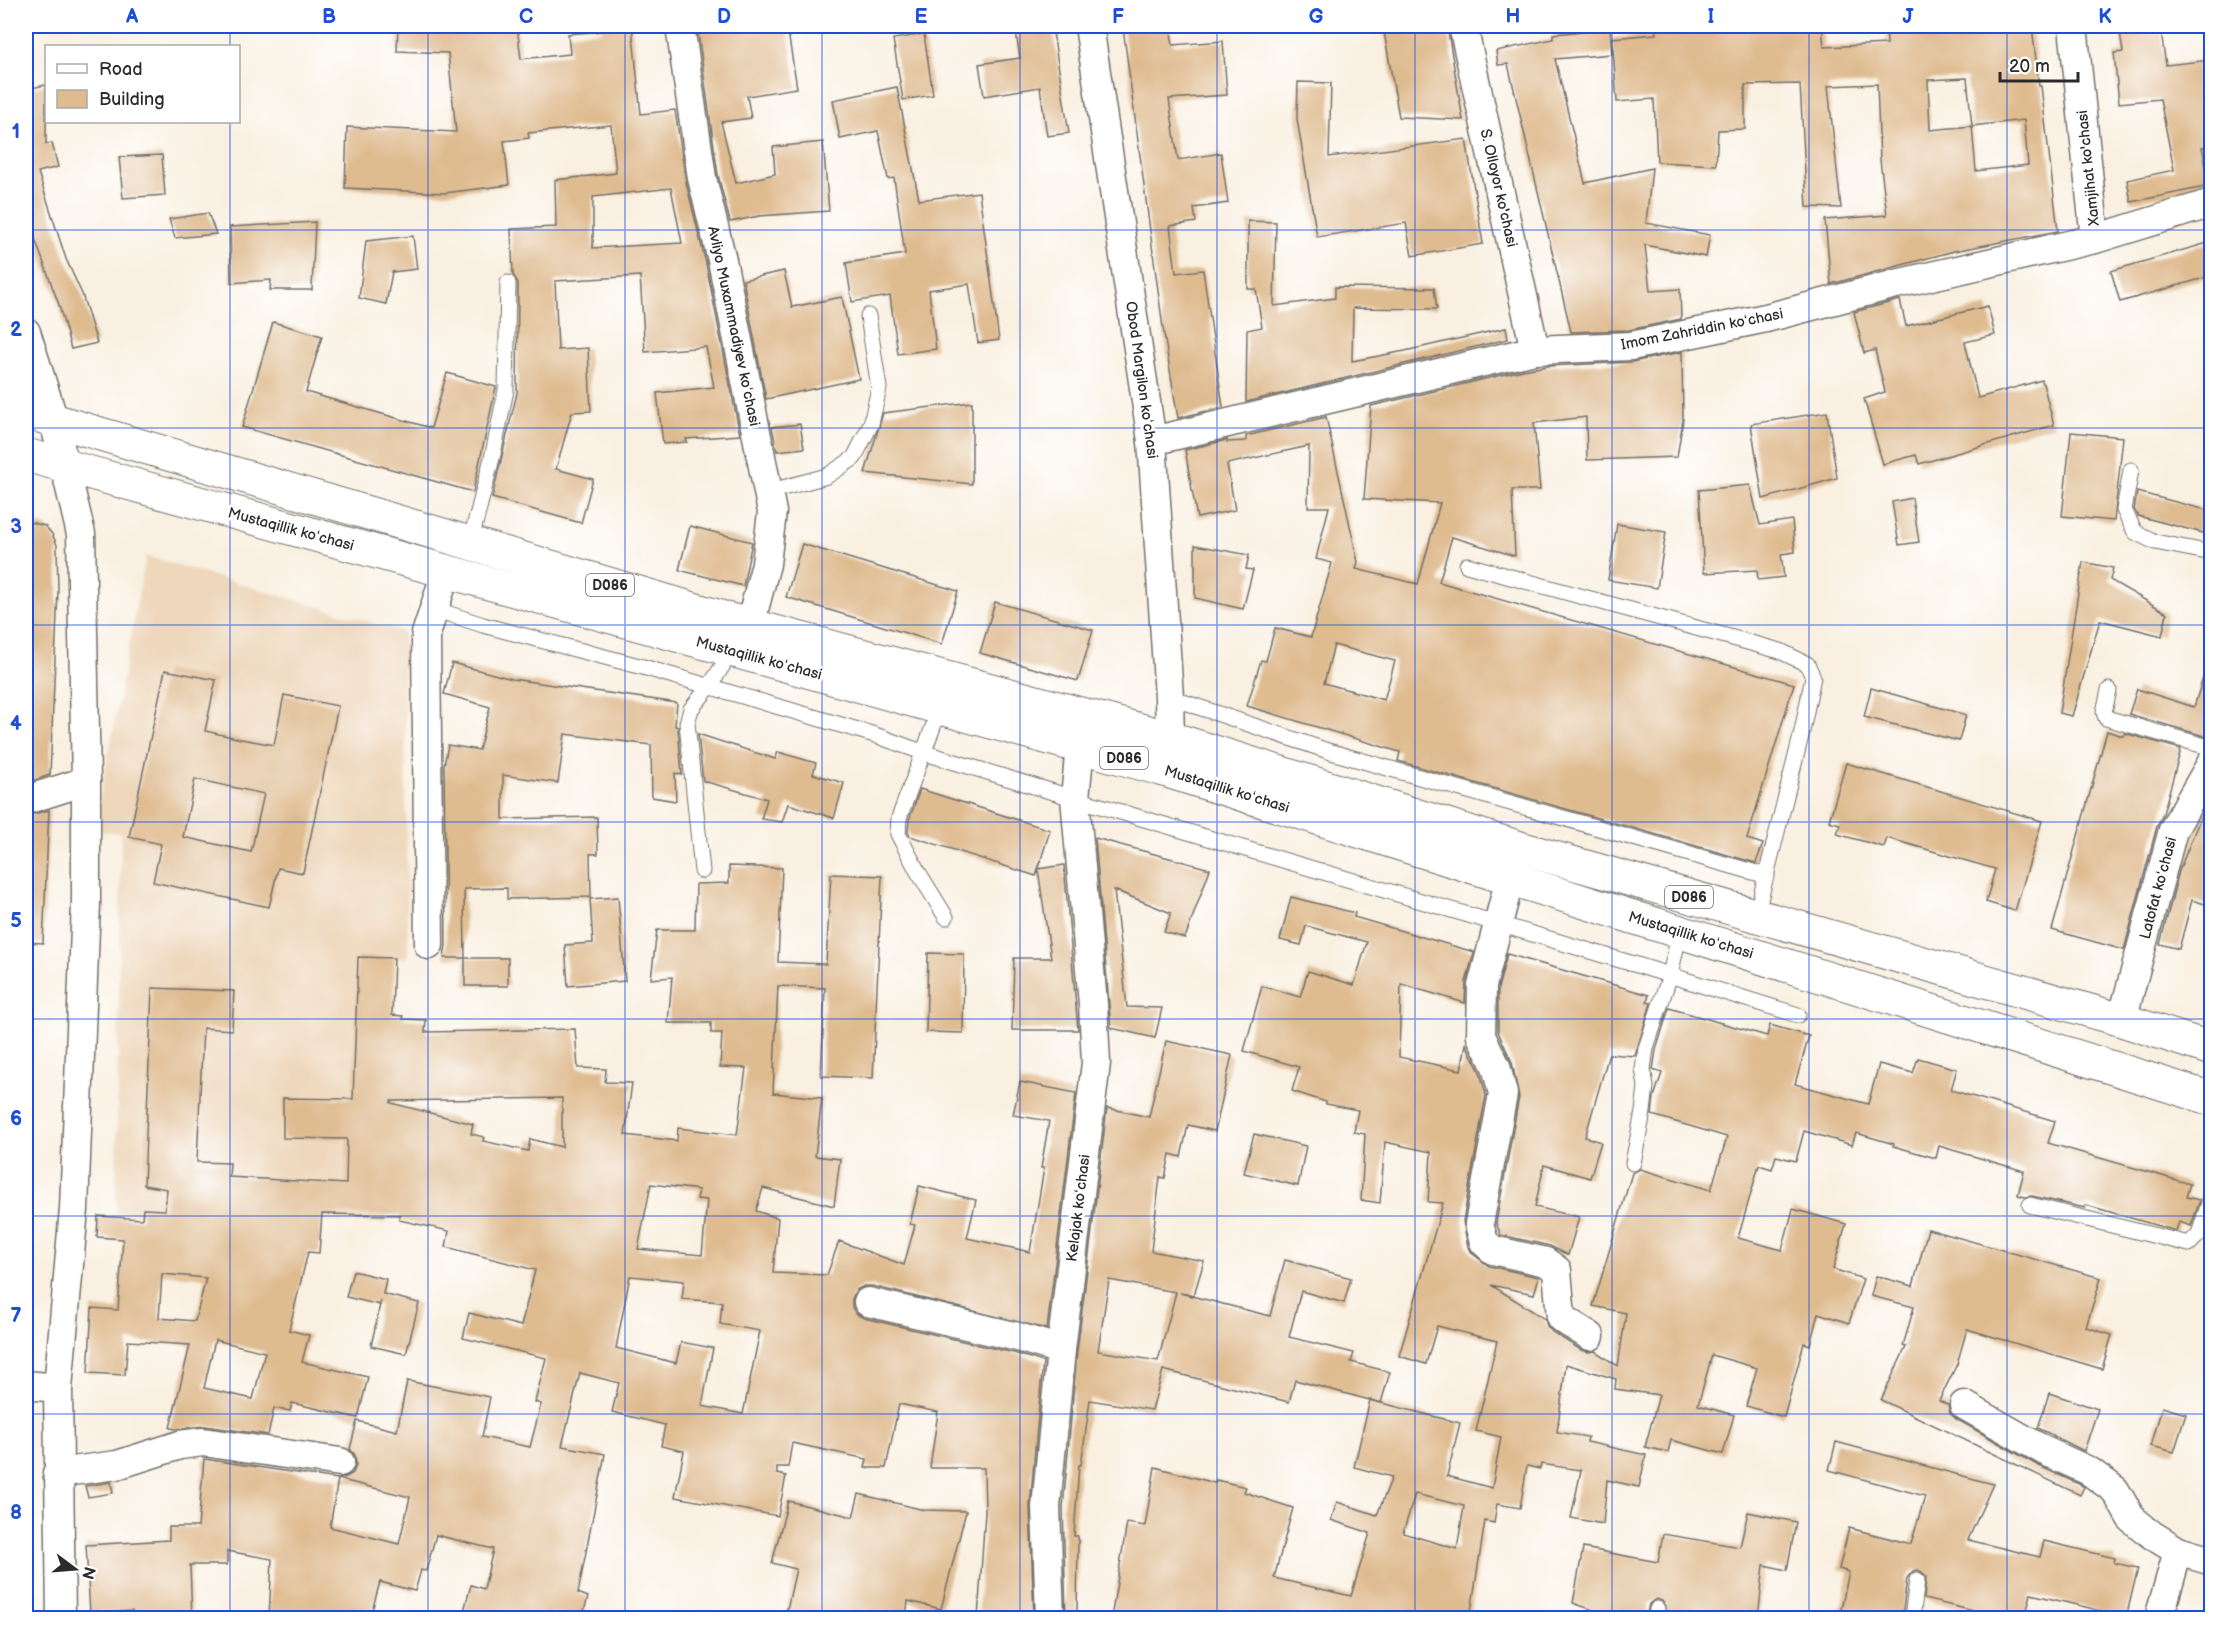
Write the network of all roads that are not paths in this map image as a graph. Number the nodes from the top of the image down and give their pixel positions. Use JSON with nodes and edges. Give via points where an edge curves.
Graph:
{"nodes":[{"id":1,"x":680,"y":26,"type":"edge"},
{"id":2,"x":1089,"y":26,"type":"edge"},
{"id":3,"x":1463,"y":26,"type":"edge"},
{"id":4,"x":2073,"y":26,"type":"edge"},
{"id":5,"x":2211,"y":202,"type":"edge"},
{"id":6,"x":2095,"y":238,"type":"junction"},
{"id":7,"x":508,"y":283,"type":"dead end"},
{"id":8,"x":868,"y":316,"type":"dead end"},
{"id":9,"x":26,"y":332,"type":"edge"},
{"id":10,"x":1535,"y":350,"type":"junction"},
{"id":11,"x":40,"y":417,"type":"edge"},
{"id":12,"x":1152,"y":441,"type":"junction"},
{"id":13,"x":26,"y":455,"type":"edge"},
{"id":14,"x":64,"y":467,"type":"junction"},
{"id":15,"x":2131,"y":470,"type":"dead end"},
{"id":16,"x":768,"y":492,"type":"junction"},
{"id":17,"x":470,"y":543,"type":"junction"},
{"id":18,"x":2211,"y":553,"type":"edge"},
{"id":19,"x":1467,"y":565,"type":"dead end"},
{"id":20,"x":446,"y":572,"type":"junction"},
{"id":21,"x":434,"y":609,"type":"junction"},
{"id":22,"x":741,"y":638,"type":"junction"},
{"id":23,"x":709,"y":687,"type":"junction"},
{"id":24,"x":2109,"y":690,"type":"dead end"},
{"id":25,"x":1169,"y":697,"type":"junction"},
{"id":26,"x":940,"y":708,"type":"junction"},
{"id":27,"x":1170,"y":738,"type":"junction"},
{"id":28,"x":1080,"y":746,"type":"junction"},
{"id":29,"x":2211,"y":748,"type":"edge"},
{"id":30,"x":922,"y":752,"type":"junction"},
{"id":31,"x":2211,"y":762,"type":"edge"},
{"id":32,"x":1161,"y":769,"type":"junction"},
{"id":33,"x":86,"y":781,"type":"junction"},
{"id":34,"x":1075,"y":798,"type":"junction"},
{"id":35,"x":26,"y":800,"type":"edge"},
{"id":36,"x":702,"y":871,"type":"dead end"},
{"id":37,"x":1767,"y":876,"type":"junction"},
{"id":38,"x":1510,"y":878,"type":"junction"},
{"id":39,"x":1756,"y":916,"type":"junction"},
{"id":40,"x":946,"y":917,"type":"dead end"},
{"id":41,"x":1498,"y":925,"type":"junction"},
{"id":42,"x":1680,"y":932,"type":"junction"},
{"id":43,"x":429,"y":945,"type":"dead end"},
{"id":44,"x":1670,"y":975,"type":"junction"},
{"id":45,"x":1798,"y":1015,"type":"dead end"},
{"id":46,"x":2122,"y":1020,"type":"junction"},
{"id":47,"x":2211,"y":1049,"type":"edge"},
{"id":48,"x":2211,"y":1099,"type":"edge"},
{"id":49,"x":1633,"y":1163,"type":"dead end"},
{"id":50,"x":2211,"y":1194,"type":"edge"},
{"id":51,"x":2030,"y":1205,"type":"dead end"},
{"id":52,"x":868,"y":1302,"type":"dead end"},
{"id":53,"x":1590,"y":1336,"type":"dead end"},
{"id":54,"x":1061,"y":1350,"type":"junction"},
{"id":55,"x":26,"y":1386,"type":"edge"},
{"id":56,"x":58,"y":1388,"type":"junction"},
{"id":57,"x":1964,"y":1406,"type":"dead end"},
{"id":58,"x":340,"y":1461,"type":"dead end"},
{"id":59,"x":57,"y":1473,"type":"junction"},
{"id":60,"x":2178,"y":1551,"type":"junction"},
{"id":61,"x":2211,"y":1561,"type":"edge"},
{"id":62,"x":1917,"y":1580,"type":"dead end"},
{"id":63,"x":61,"y":1618,"type":"edge"},
{"id":64,"x":1050,"y":1618,"type":"edge"},
{"id":65,"x":1912,"y":1618,"type":"edge"},
{"id":66,"x":2159,"y":1618,"type":"edge"}],
"edges":[{"from":1,"to":16,"type":"street","name":"Avliyo Muxammadiyev koʻchasi","via":[[702,178]]},
{"from":2,"to":12,"type":"street","name":"Obod Margilon koʻchasi"},
{"from":3,"to":10,"type":"street","name":"S. Olloyor ko'chasi"},
{"from":4,"to":6,"type":"street","name":"Xamjihat ko'chasi"},
{"from":5,"to":6,"type":"street","name":"Imom Zahriddin koʻchasi"},
{"from":6,"to":10,"type":"street","name":"Imom Zahriddin koʻchasi","via":[[1766,318],[1631,346]]},
{"from":7,"to":17,"type":"lane","via":[[506,390]]},
{"from":8,"to":16,"type":"lane","via":[[879,388],[871,424],[854,458],[826,476]]},
{"from":9,"to":11,"type":"street"},
{"from":10,"to":12,"type":"street","name":"Imom Zahriddin koʻchasi"},
{"from":11,"to":14,"type":"street"},
{"from":11,"to":17,"type":"main road","name":"Mustaqillik koʻchasi","number":"D086"},
{"from":12,"to":25,"type":"street","name":"Obod Margilon koʻchasi"},
{"from":13,"to":14,"type":"main road","name":"Mustaqillik koʻchasi","number":"D086"},
{"from":14,"to":20,"type":"main road","name":"Mustaqillik koʻchasi","number":"D086"},
{"from":14,"to":33,"type":"street","via":[[81,534]]},
{"from":15,"to":18,"type":"lane","via":[[2124,510],[2135,532],[2155,542]]},
{"from":16,"to":22,"type":"street","name":"Avliyo Muxammadiyev koʻchasi","via":[[772,512],[766,564]]},
{"from":17,"to":22,"type":"main road","name":"Mustaqillik koʻchasi","number":"D086"},
{"from":19,"to":37,"type":"lane","via":[[1780,651],[1807,664],[1813,677]]},
{"from":20,"to":21,"type":"street"},
{"from":20,"to":22,"type":"main road","name":"Mustaqillik koʻchasi","number":"D086"},
{"from":21,"to":23,"type":"lane"},
{"from":21,"to":43,"type":"street","via":[[426,634]]},
{"from":22,"to":23,"type":"lane"},
{"from":22,"to":26,"type":"main road","name":"Mustaqillik koʻchasi","number":"D086"},
{"from":22,"to":27,"type":"main road","name":"Mustaqillik koʻchasi","number":"D086"},
{"from":23,"to":30,"type":"lane"},
{"from":23,"to":36,"type":"lane","via":[[691,709],[687,723]]},
{"from":24,"to":29,"type":"lane","via":[[2106,718]]},
{"from":25,"to":27,"type":"street","name":"Obod Margilon koʻchasi"},
{"from":25,"to":37,"type":"lane","via":[[1328,751]]},
{"from":26,"to":28,"type":"main road","name":"Mustaqillik koʻchasi","number":"D086"},
{"from":26,"to":30,"type":"lane"},
{"from":27,"to":32,"type":"street","name":"Obod Margilon koʻchasi"},
{"from":27,"to":39,"type":"main road","name":"Mustaqillik koʻchasi","number":"D086","via":[[1520,848]]},
{"from":28,"to":32,"type":"main road","name":"Mustaqillik koʻchasi","number":"D086"},
{"from":28,"to":34,"type":"street","name":"Kelajak koʻchasi"},
{"from":30,"to":34,"type":"lane"},
{"from":30,"to":40,"type":"lane","via":[[899,818],[898,834]]},
{"from":31,"to":46,"type":"street","name":"Latofat koʻchasi","via":[[2174,830]]},
{"from":32,"to":38,"type":"main road","name":"Mustaqillik koʻchasi","number":"D086"},
{"from":33,"to":35,"type":"street"},
{"from":33,"to":56,"type":"street","via":[[86,903],[74,1209]]},
{"from":34,"to":41,"type":"lane"},
{"from":34,"to":54,"type":"street","name":"Kelajak koʻchasi","via":[[1096,1063]]},
{"from":37,"to":39,"type":"lane"},
{"from":38,"to":41,"type":"street"},
{"from":38,"to":42,"type":"main road","name":"Mustaqillik koʻchasi","number":"D086"},
{"from":39,"to":46,"type":"main road","name":"Mustaqillik koʻchasi","number":"D086"},
{"from":41,"to":44,"type":"lane"},
{"from":41,"to":53,"type":"street","via":[[1482,986],[1481,1036],[1496,1066],[1503,1094],[1479,1224],[1484,1242],[1493,1251],[1546,1262],[1557,1270],[1561,1318]]},
{"from":42,"to":44,"type":"lane"},
{"from":42,"to":48,"type":"main road","name":"Mustaqillik koʻchasi","number":"D086"},
{"from":44,"to":45,"type":"lane"},
{"from":44,"to":49,"type":"lane","via":[[1646,1048],[1646,1086]]},
{"from":46,"to":47,"type":"main road","name":"Mustaqillik koʻchasi","number":"D086"},
{"from":50,"to":51,"type":"lane","via":[[2199,1234],[2189,1244]]},
{"from":52,"to":54,"type":"street"},
{"from":54,"to":64,"type":"street","name":"Kelajak koʻchasi","via":[[1046,1507]]},
{"from":55,"to":56,"type":"street"},
{"from":56,"to":59,"type":"street"},
{"from":57,"to":60,"type":"street","via":[[2089,1471],[2115,1490],[2131,1518]]},
{"from":58,"to":59,"type":"street","via":[[203,1442],[180,1444],[117,1465]]},
{"from":59,"to":63,"type":"street"},
{"from":60,"to":61,"type":"street"},
{"from":60,"to":66,"type":"street"},
{"from":62,"to":65,"type":"lane"}]}
